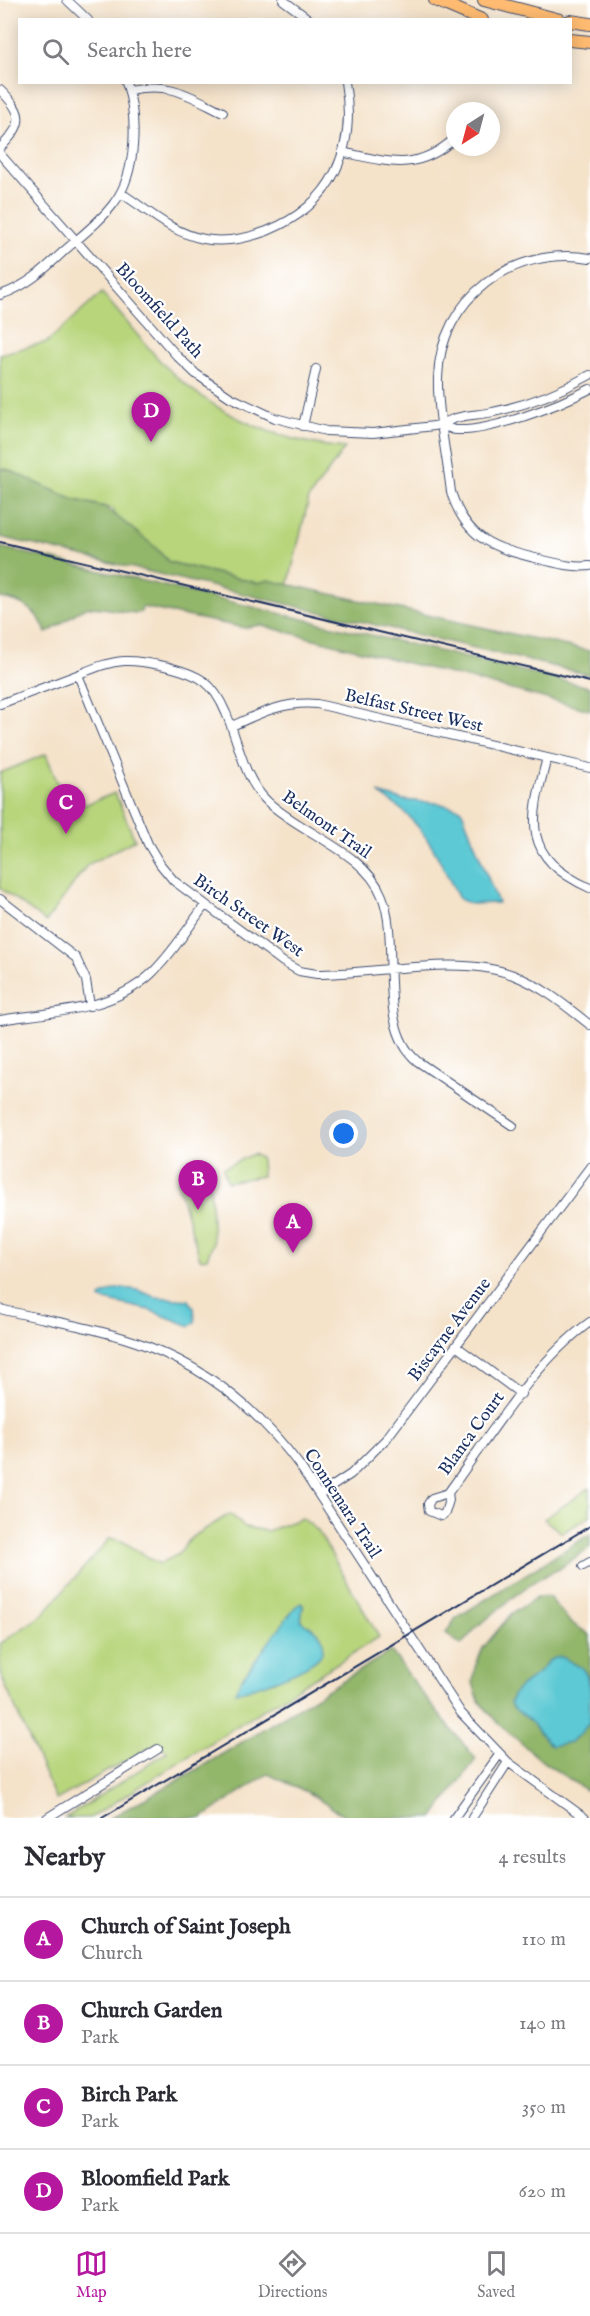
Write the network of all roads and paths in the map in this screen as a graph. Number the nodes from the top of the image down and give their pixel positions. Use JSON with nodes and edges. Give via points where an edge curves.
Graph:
{"nodes":[{"id":1,"x":68,"y":0,"type":"edge"},
{"id":2,"x":283,"y":0,"type":"edge"},
{"id":3,"x":435,"y":0,"type":"edge"},
{"id":4,"x":484,"y":0,"type":"edge"},
{"id":5,"x":86,"y":18,"type":"edge"},
{"id":6,"x":307,"y":18,"type":"edge"},
{"id":7,"x":477,"y":18,"type":"edge"},
{"id":8,"x":552,"y":18,"type":"edge"},
{"id":9,"x":572,"y":21,"type":"edge"},
{"id":10,"x":590,"y":24,"type":"edge"},
{"id":11,"x":572,"y":40,"type":"edge"},
{"id":12,"x":590,"y":42,"type":"edge"},
{"id":13,"x":345,"y":84,"type":"edge"},
{"id":14,"x":128,"y":86,"type":"edge"},
{"id":15,"x":0,"y":90,"type":"edge"},
{"id":16,"x":223,"y":112,"type":"dead end"},
{"id":17,"x":446,"y":145,"type":"edge"},
{"id":18,"x":0,"y":148,"type":"edge"},
{"id":19,"x":342,"y":152,"type":"junction"},
{"id":20,"x":0,"y":154,"type":"edge"},
{"id":21,"x":121,"y":193,"type":"junction"},
{"id":22,"x":75,"y":240,"type":"junction"},
{"id":23,"x":590,"y":258,"type":"edge"},
{"id":24,"x":0,"y":295,"type":"edge"},
{"id":25,"x":316,"y":369,"type":"dead end"},
{"id":26,"x":590,"y":375,"type":"edge"},
{"id":27,"x":590,"y":389,"type":"edge"},
{"id":28,"x":443,"y":425,"type":"junction"},
{"id":29,"x":303,"y":426,"type":"junction"},
{"id":30,"x":590,"y":566,"type":"edge"},
{"id":31,"x":78,"y":675,"type":"junction"},
{"id":32,"x":0,"y":704,"type":"edge"},
{"id":33,"x":232,"y":726,"type":"junction"},
{"id":34,"x":547,"y":758,"type":"junction"},
{"id":35,"x":590,"y":768,"type":"edge"},
{"id":36,"x":590,"y":888,"type":"edge"},
{"id":37,"x":0,"y":899,"type":"edge"},
{"id":38,"x":205,"y":905,"type":"junction"},
{"id":39,"x":391,"y":969,"type":"junction"},
{"id":40,"x":90,"y":1006,"type":"junction"},
{"id":41,"x":0,"y":1020,"type":"edge"},
{"id":42,"x":590,"y":1024,"type":"edge"},
{"id":43,"x":513,"y":1126,"type":"dead end"},
{"id":44,"x":590,"y":1167,"type":"edge"},
{"id":45,"x":0,"y":1309,"type":"edge"},
{"id":46,"x":590,"y":1323,"type":"edge"},
{"id":47,"x":456,"y":1346,"type":"junction"},
{"id":48,"x":521,"y":1394,"type":"junction"},
{"id":49,"x":448,"y":1493,"type":"dead end"},
{"id":50,"x":319,"y":1495,"type":"junction"},
{"id":51,"x":158,"y":1749,"type":"dead end"},
{"id":52,"x":500,"y":1755,"type":"junction"},
{"id":53,"x":508,"y":1762,"type":"junction"},
{"id":54,"x":47,"y":1818,"type":"edge"},
{"id":55,"x":454,"y":1818,"type":"edge"},
{"id":56,"x":472,"y":1818,"type":"edge"},
{"id":57,"x":585,"y":1818,"type":"edge"}],
"edges":[{"from":1,"to":5,"type":"street"},
{"from":2,"to":6,"type":"street"},
{"from":3,"to":7,"type":"highway"},
{"from":4,"to":8,"type":"highway"},
{"from":9,"to":10,"type":"highway"},
{"from":11,"to":12,"type":"highway"},
{"from":13,"to":19,"type":"street","via":[[348,111]]},
{"from":14,"to":16,"type":"street","via":[[166,87]]},
{"from":14,"to":21,"type":"street","via":[[134,137]]},
{"from":15,"to":18,"type":"street","via":[[15,105],[19,117],[16,129]]},
{"from":17,"to":19,"type":"street","via":[[433,155],[407,163]]},
{"from":19,"to":21,"type":"street","via":[[331,181],[306,210],[279,226],[236,239],[206,240],[182,233]]},
{"from":20,"to":22,"type":"street","name":"Bloomfield Path"},
{"from":21,"to":22,"type":"street"},
{"from":22,"to":24,"type":"street","via":[[26,283]]},
{"from":22,"to":29,"type":"street","name":"Bloomfield Path","via":[[187,367],[240,403]]},
{"from":23,"to":28,"type":"street","via":[[555,256],[523,262],[493,278],[469,299],[451,325],[441,354],[438,387]]},
{"from":25,"to":29,"type":"street"},
{"from":26,"to":28,"type":"street","name":"Bloomfield Path","via":[[525,404],[454,418]]},
{"from":27,"to":28,"type":"street","name":"Bloomfield Path","via":[[494,424],[455,430]]},
{"from":28,"to":29,"type":"street","name":"Bloomfield Path","via":[[359,434]]},
{"from":28,"to":30,"type":"street","via":[[451,492],[460,516],[472,531],[501,550],[568,566]]},
{"from":31,"to":32,"type":"street","name":"Belmont Trail"},
{"from":31,"to":33,"type":"street","name":"Belmont Trail","via":[[124,661],[188,672],[217,693]]},
{"from":31,"to":38,"type":"street","name":"Birch Street West","via":[[153,855],[174,881]]},
{"from":33,"to":34,"type":"street","name":"Belfast Street West","via":[[275,707],[308,703]]},
{"from":33,"to":39,"type":"street","name":"Belmont Trail","via":[[258,792],[273,807],[362,867],[373,880],[384,904]]},
{"from":34,"to":35,"type":"street","name":"Belfast Street West"},
{"from":34,"to":36,"type":"street","via":[[534,813],[538,842],[560,871]]},
{"from":37,"to":40,"type":"street","via":[[76,957],[86,980]]},
{"from":38,"to":39,"type":"street","name":"Birch Street West","via":[[283,962],[307,974]]},
{"from":38,"to":40,"type":"street","via":[[163,962],[142,981],[118,997]]},
{"from":39,"to":42,"type":"street","name":"Birch Street West","via":[[467,966],[505,972],[542,989]]},
{"from":39,"to":43,"type":"street","name":"Belmont Trail","via":[[395,1026],[410,1055]]},
{"from":40,"to":41,"type":"street"},
{"from":44,"to":47,"type":"street","name":"Biscayne Avenue"},
{"from":45,"to":50,"type":"street","name":"Connemara Trail","via":[[145,1345],[203,1373],[267,1425]]},
{"from":46,"to":48,"type":"street","name":"Blanca Court","via":[[558,1348]]},
{"from":47,"to":48,"type":"street"},
{"from":47,"to":50,"type":"street","name":"Biscayne Avenue","via":[[386,1439],[351,1474]]},
{"from":48,"to":49,"type":"street","name":"Blanca Court"},
{"from":50,"to":52,"type":"street","name":"Connemara Trail","via":[[445,1691]]},
{"from":51,"to":54,"type":"street"},
{"from":52,"to":53,"type":"street","name":"Connemara Trail"},
{"from":52,"to":55,"type":"street"},
{"from":53,"to":56,"type":"street"},
{"from":53,"to":57,"type":"street","name":"Connemara Trail"}]}
